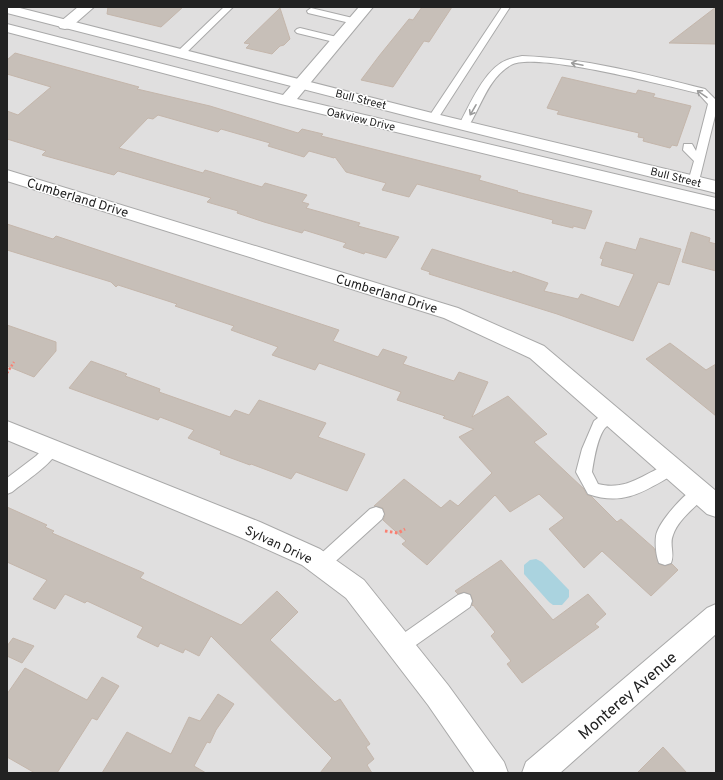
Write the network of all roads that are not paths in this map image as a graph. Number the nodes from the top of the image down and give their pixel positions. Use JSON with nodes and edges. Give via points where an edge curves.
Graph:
{"nodes":[{"id":1,"x":87,"y":7,"type":"edge"},
{"id":2,"x":229,"y":7,"type":"edge"},
{"id":3,"x":366,"y":7,"type":"edge"},
{"id":4,"x":506,"y":7,"type":"edge"},
{"id":5,"x":7,"y":9,"type":"edge"},
{"id":6,"x":311,"y":11,"type":"dead end"},
{"id":7,"x":354,"y":21,"type":"junction"},
{"id":8,"x":65,"y":25,"type":"junction"},
{"id":9,"x":7,"y":28,"type":"edge"},
{"id":10,"x":300,"y":31,"type":"dead end"},
{"id":11,"x":338,"y":40,"type":"junction"},
{"id":12,"x":181,"y":53,"type":"junction"},
{"id":13,"x":301,"y":84,"type":"junction"},
{"id":14,"x":287,"y":101,"type":"junction"},
{"id":15,"x":433,"y":118,"type":"junction"},
{"id":16,"x":464,"y":126,"type":"junction"},
{"id":17,"x":706,"y":132,"type":"junction"},
{"id":18,"x":700,"y":160,"type":"junction"},
{"id":19,"x":7,"y":175,"type":"edge"},
{"id":20,"x":694,"y":182,"type":"junction"},
{"id":21,"x":716,"y":187,"type":"edge"},
{"id":22,"x":716,"y":204,"type":"edge"},
{"id":23,"x":612,"y":415,"type":"junction"},
{"id":24,"x":7,"y":430,"type":"edge"},
{"id":25,"x":52,"y":449,"type":"junction"},
{"id":26,"x":672,"y":468,"type":"junction"},
{"id":27,"x":7,"y":487,"type":"edge"},
{"id":28,"x":700,"y":492,"type":"junction"},
{"id":29,"x":716,"y":506,"type":"edge"},
{"id":30,"x":376,"y":514,"type":"dead end"},
{"id":31,"x":665,"y":558,"type":"dead end"},
{"id":32,"x":321,"y":564,"type":"junction"},
{"id":33,"x":464,"y":601,"type":"dead end"},
{"id":34,"x":716,"y":617,"type":"edge"},
{"id":35,"x":400,"y":646,"type":"junction"},
{"id":36,"x":493,"y":773,"type":"edge"},
{"id":37,"x":537,"y":773,"type":"edge"}],
"edges":[{"from":1,"to":8,"type":"street"},
{"from":2,"to":12,"type":"lane"},
{"from":3,"to":7,"type":"street"},
{"from":4,"to":15,"type":"lane"},
{"from":5,"to":8,"type":"street","name":"Bull Street"},
{"from":6,"to":7,"type":"lane"},
{"from":7,"to":11,"type":"street"},
{"from":8,"to":12,"type":"street","name":"Bull Street"},
{"from":9,"to":14,"type":"street","name":"Oakview Drive"},
{"from":10,"to":11,"type":"lane"},
{"from":11,"to":13,"type":"street"},
{"from":12,"to":13,"type":"street","name":"Bull Street"},
{"from":13,"to":14,"type":"street"},
{"from":13,"to":15,"type":"street","name":"Bull Street"},
{"from":14,"to":22,"type":"street","name":"Oakview Drive"},
{"from":15,"to":16,"type":"street","name":"Bull Street"},
{"from":17,"to":16,"type":"lane","one_way":true,"via":[[713,103],[701,91],[560,60],[525,59],[510,61],[493,74]]},
{"from":16,"to":20,"type":"street","name":"Bull Street"},
{"from":17,"to":18,"type":"lane"},
{"from":17,"to":18,"type":"lane","via":[[692,136],[689,143],[688,150]]},
{"from":18,"to":20,"type":"lane"},
{"from":19,"to":23,"type":"street","name":"Cumberland Drive","via":[[451,313],[537,352]]},
{"from":20,"to":21,"type":"street","name":"Bull Street"},
{"from":23,"to":26,"type":"street","name":"Cumberland Drive"},
{"from":23,"to":26,"type":"lane","via":[[599,425],[589,449],[584,472],[593,489],[607,494],[635,489]]},
{"from":24,"to":25,"type":"street","name":"Sylvan Drive"},
{"from":25,"to":27,"type":"lane"},
{"from":25,"to":32,"type":"street","name":"Sylvan Drive","via":[[251,530]]},
{"from":26,"to":28,"type":"street","name":"Cumberland Drive"},
{"from":28,"to":29,"type":"street","name":"Cumberland Drive"},
{"from":28,"to":31,"type":"lane","via":[[676,516],[664,536]]},
{"from":30,"to":32,"type":"lane"},
{"from":32,"to":35,"type":"street","name":"Sylvan Drive","via":[[355,589]]},
{"from":33,"to":35,"type":"lane"},
{"from":34,"to":37,"type":"street","name":"Monterey Avenue"},
{"from":35,"to":36,"type":"street","name":"Sylvan Drive"}]}
